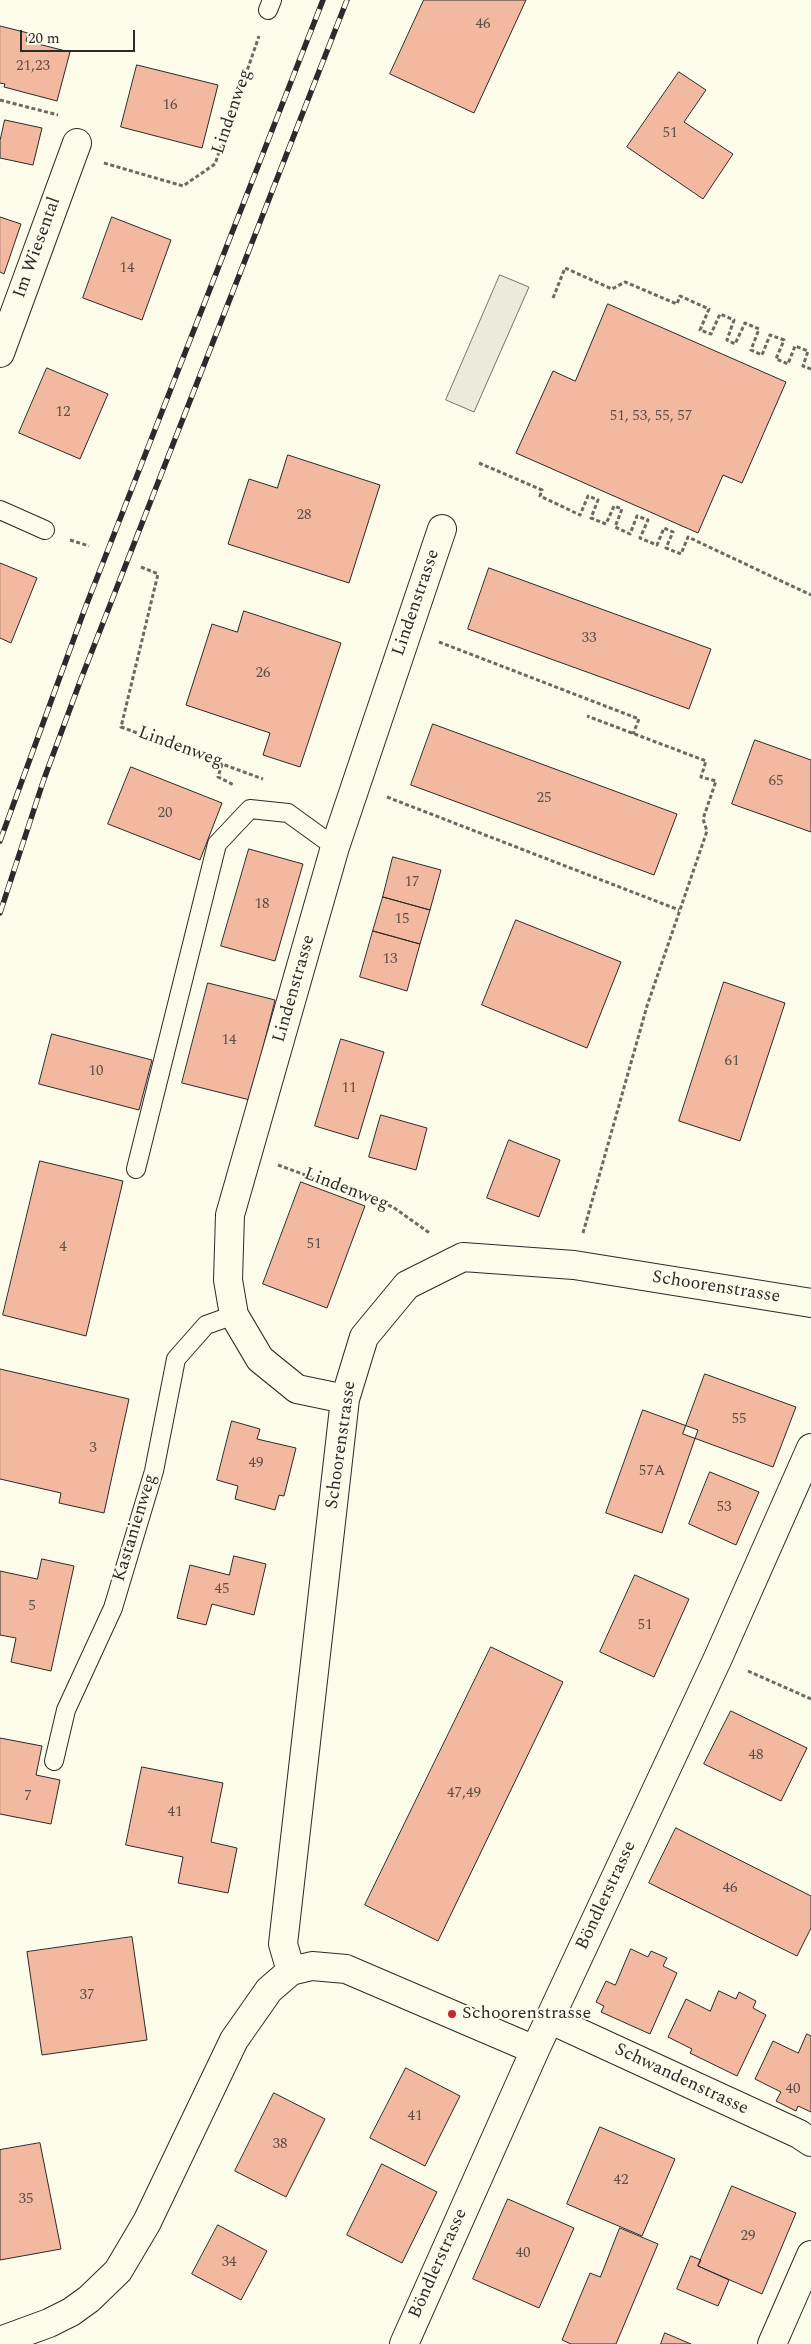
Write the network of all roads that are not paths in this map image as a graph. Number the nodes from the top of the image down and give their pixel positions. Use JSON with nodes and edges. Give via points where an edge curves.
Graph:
{"nodes":[{"id":1,"x":75,"y":148,"type":"road end"},
{"id":2,"x":0,"y":352,"type":"edge"},
{"id":3,"x":0,"y":510,"type":"edge"},
{"id":4,"x":442,"y":529,"type":"dead end"},
{"id":5,"x":45,"y":530,"type":"dead end"},
{"id":6,"x":336,"y":847,"type":"junction"},
{"id":7,"x":136,"y":1169,"type":"dead end"},
{"id":8,"x":811,"y":1303,"type":"edge"},
{"id":9,"x":234,"y":1315,"type":"junction"},
{"id":10,"x":345,"y":1399,"type":"junction"},
{"id":11,"x":811,"y":1448,"type":"edge"},
{"id":12,"x":54,"y":1761,"type":"dead end"},
{"id":13,"x":291,"y":1972,"type":"junction"},
{"id":14,"x":549,"y":2019,"type":"junction"},
{"id":15,"x":534,"y":2050,"type":"junction"},
{"id":16,"x":811,"y":2142,"type":"edge"},
{"id":17,"x":811,"y":2255,"type":"edge"},
{"id":18,"x":0,"y":2341,"type":"edge"},
{"id":19,"x":404,"y":2344,"type":"edge"},
{"id":20,"x":772,"y":2344,"type":"edge"}],
"edges":[{"from":1,"to":2,"type":"street","name":"Im Wiesental"},
{"from":3,"to":5,"type":"lane"},
{"from":4,"to":6,"type":"street","name":"Lindenstrasse"},
{"from":6,"to":7,"type":"lane","via":[[288,813],[250,809],[218,844]]},
{"from":6,"to":9,"type":"street","name":"Lindenstrasse","via":[[230,1215],[228,1280]]},
{"from":8,"to":10,"type":"street","name":"Schoorenstrasse","via":[[574,1265],[462,1257],[407,1285],[364,1337]]},
{"from":9,"to":10,"type":"street","name":"Lindenstrasse","via":[[260,1359],[297,1389]]},
{"from":9,"to":12,"type":"lane","name":"Kastanienweg","via":[[206,1325],[176,1359],[154,1471],[113,1608],[66,1710]]},
{"from":10,"to":13,"type":"street","name":"Schoorenstrasse","via":[[283,1944]]},
{"from":11,"to":14,"type":"street","name":"Böndlerstrasse","via":[[718,1658]]},
{"from":13,"to":15,"type":"street","via":[[312,1966],[346,1969]]},
{"from":13,"to":18,"type":"street","via":[[269,1990],[234,2040],[148,2222],[118,2271],[70,2312]]},
{"from":14,"to":15,"type":"street","name":"Böndlerstrasse"},
{"from":14,"to":16,"type":"street","name":"Schwandenstrasse","via":[[800,2134]]},
{"from":15,"to":19,"type":"street","name":"Böndlerstrasse"},
{"from":17,"to":20,"type":"street"}]}
